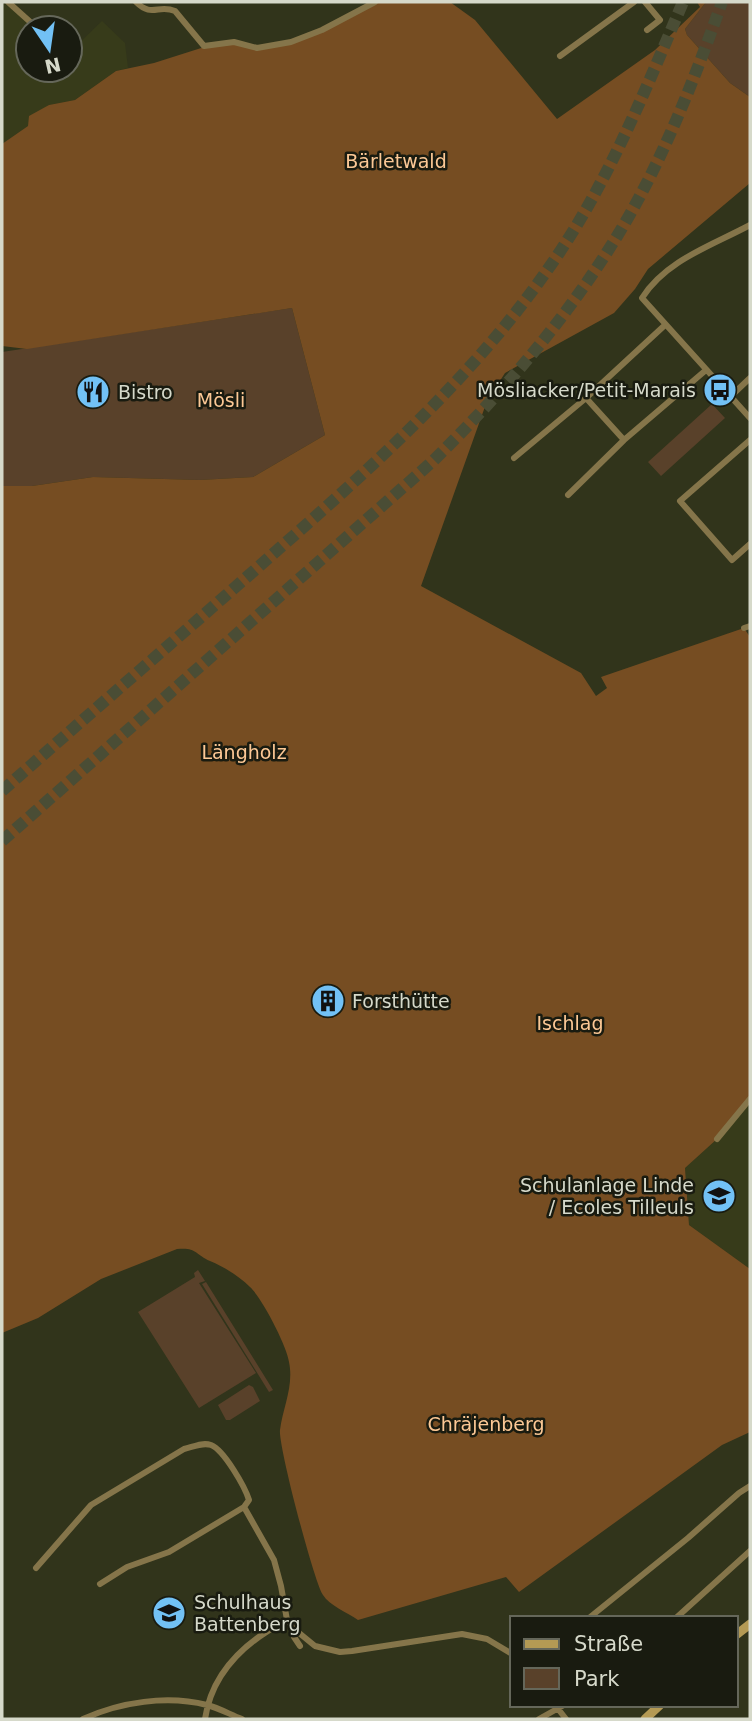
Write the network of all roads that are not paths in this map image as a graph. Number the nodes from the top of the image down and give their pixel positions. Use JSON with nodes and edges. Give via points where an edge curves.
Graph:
{"nodes":[{"id":1,"x":8,"y":2,"type":"edge"},
{"id":2,"x":136,"y":2,"type":"edge"},
{"id":3,"x":375,"y":2,"type":"edge"},
{"id":4,"x":634,"y":2,"type":"edge"},
{"id":5,"x":645,"y":2,"type":"edge"},
{"id":6,"x":21,"y":14,"type":"edge"},
{"id":7,"x":647,"y":30,"type":"dead end"},
{"id":8,"x":560,"y":56,"type":"dead end"},
{"id":9,"x":750,"y":225,"type":"edge"},
{"id":10,"x":665,"y":325,"type":"junction"},
{"id":11,"x":706,"y":370,"type":"junction"},
{"id":12,"x":750,"y":378,"type":"edge"},
{"id":13,"x":731,"y":396,"type":"junction"},
{"id":14,"x":586,"y":398,"type":"junction"},
{"id":15,"x":750,"y":418,"type":"edge"},
{"id":16,"x":624,"y":440,"type":"junction"},
{"id":17,"x":750,"y":440,"type":"edge"},
{"id":18,"x":514,"y":458,"type":"dead end"},
{"id":19,"x":568,"y":495,"type":"dead end"},
{"id":20,"x":750,"y":544,"type":"edge"},
{"id":21,"x":750,"y":1099,"type":"edge"},
{"id":22,"x":717,"y":1139,"type":"dead end"},
{"id":23,"x":750,"y":1486,"type":"edge"},
{"id":24,"x":244,"y":1507,"type":"junction"},
{"id":25,"x":750,"y":1551,"type":"edge"},
{"id":26,"x":36,"y":1569,"type":"dead end"},
{"id":27,"x":100,"y":1584,"type":"dead end"},
{"id":28,"x":591,"y":1616,"type":"edge"},
{"id":29,"x":678,"y":1616,"type":"edge"},
{"id":30,"x":287,"y":1620,"type":"junction"},
{"id":31,"x":293,"y":1628,"type":"junction"},
{"id":32,"x":300,"y":1646,"type":"dead end"},
{"id":33,"x":510,"y":1653,"type":"edge"},
{"id":34,"x":207,"y":1705,"type":"junction"},
{"id":35,"x":559,"y":1707,"type":"edge"},
{"id":36,"x":658,"y":1707,"type":"edge"},
{"id":37,"x":83,"y":1719,"type":"edge"},
{"id":38,"x":205,"y":1719,"type":"edge"},
{"id":39,"x":242,"y":1719,"type":"edge"},
{"id":40,"x":539,"y":1719,"type":"edge"},
{"id":41,"x":566,"y":1719,"type":"edge"},
{"id":42,"x":645,"y":1719,"type":"edge"}],
"edges":[{"from":1,"to":6,"type":"street"},
{"from":2,"to":3,"type":"street","via":[[146,10],[175,11],[204,46],[234,42],[257,48],[322,30]]},
{"from":4,"to":8,"type":"street"},
{"from":5,"to":7,"type":"street","via":[[660,20]]},
{"from":9,"to":10,"type":"street","via":[[688,256],[647,289],[642,298]]},
{"from":10,"to":11,"type":"street"},
{"from":10,"to":14,"type":"street"},
{"from":11,"to":13,"type":"street"},
{"from":11,"to":16,"type":"street"},
{"from":12,"to":13,"type":"street"},
{"from":13,"to":15,"type":"street"},
{"from":14,"to":16,"type":"street"},
{"from":14,"to":18,"type":"street"},
{"from":16,"to":19,"type":"street"},
{"from":17,"to":20,"type":"street","via":[[680,501],[732,560]]},
{"from":21,"to":22,"type":"street"},
{"from":23,"to":28,"type":"street"},
{"from":24,"to":26,"type":"street","via":[[249,1500],[247,1492],[223,1455],[211,1445],[184,1449],[91,1505]]},
{"from":24,"to":27,"type":"street","via":[[169,1552],[127,1567]]},
{"from":24,"to":30,"type":"street","via":[[274,1560]]},
{"from":25,"to":29,"type":"street"},
{"from":30,"to":31,"type":"street"},
{"from":30,"to":34,"type":"street","via":[[244,1647],[219,1679]]},
{"from":31,"to":32,"type":"street"},
{"from":31,"to":33,"type":"street","via":[[315,1646],[340,1652],[462,1634],[486,1639]]},
{"from":34,"to":37,"type":"street","via":[[179,1701],[116,1706]]},
{"from":34,"to":38,"type":"street"},
{"from":34,"to":39,"type":"street"},
{"from":35,"to":40,"type":"street"},
{"from":35,"to":41,"type":"street"},
{"from":36,"to":42,"type":"main road"}]}
